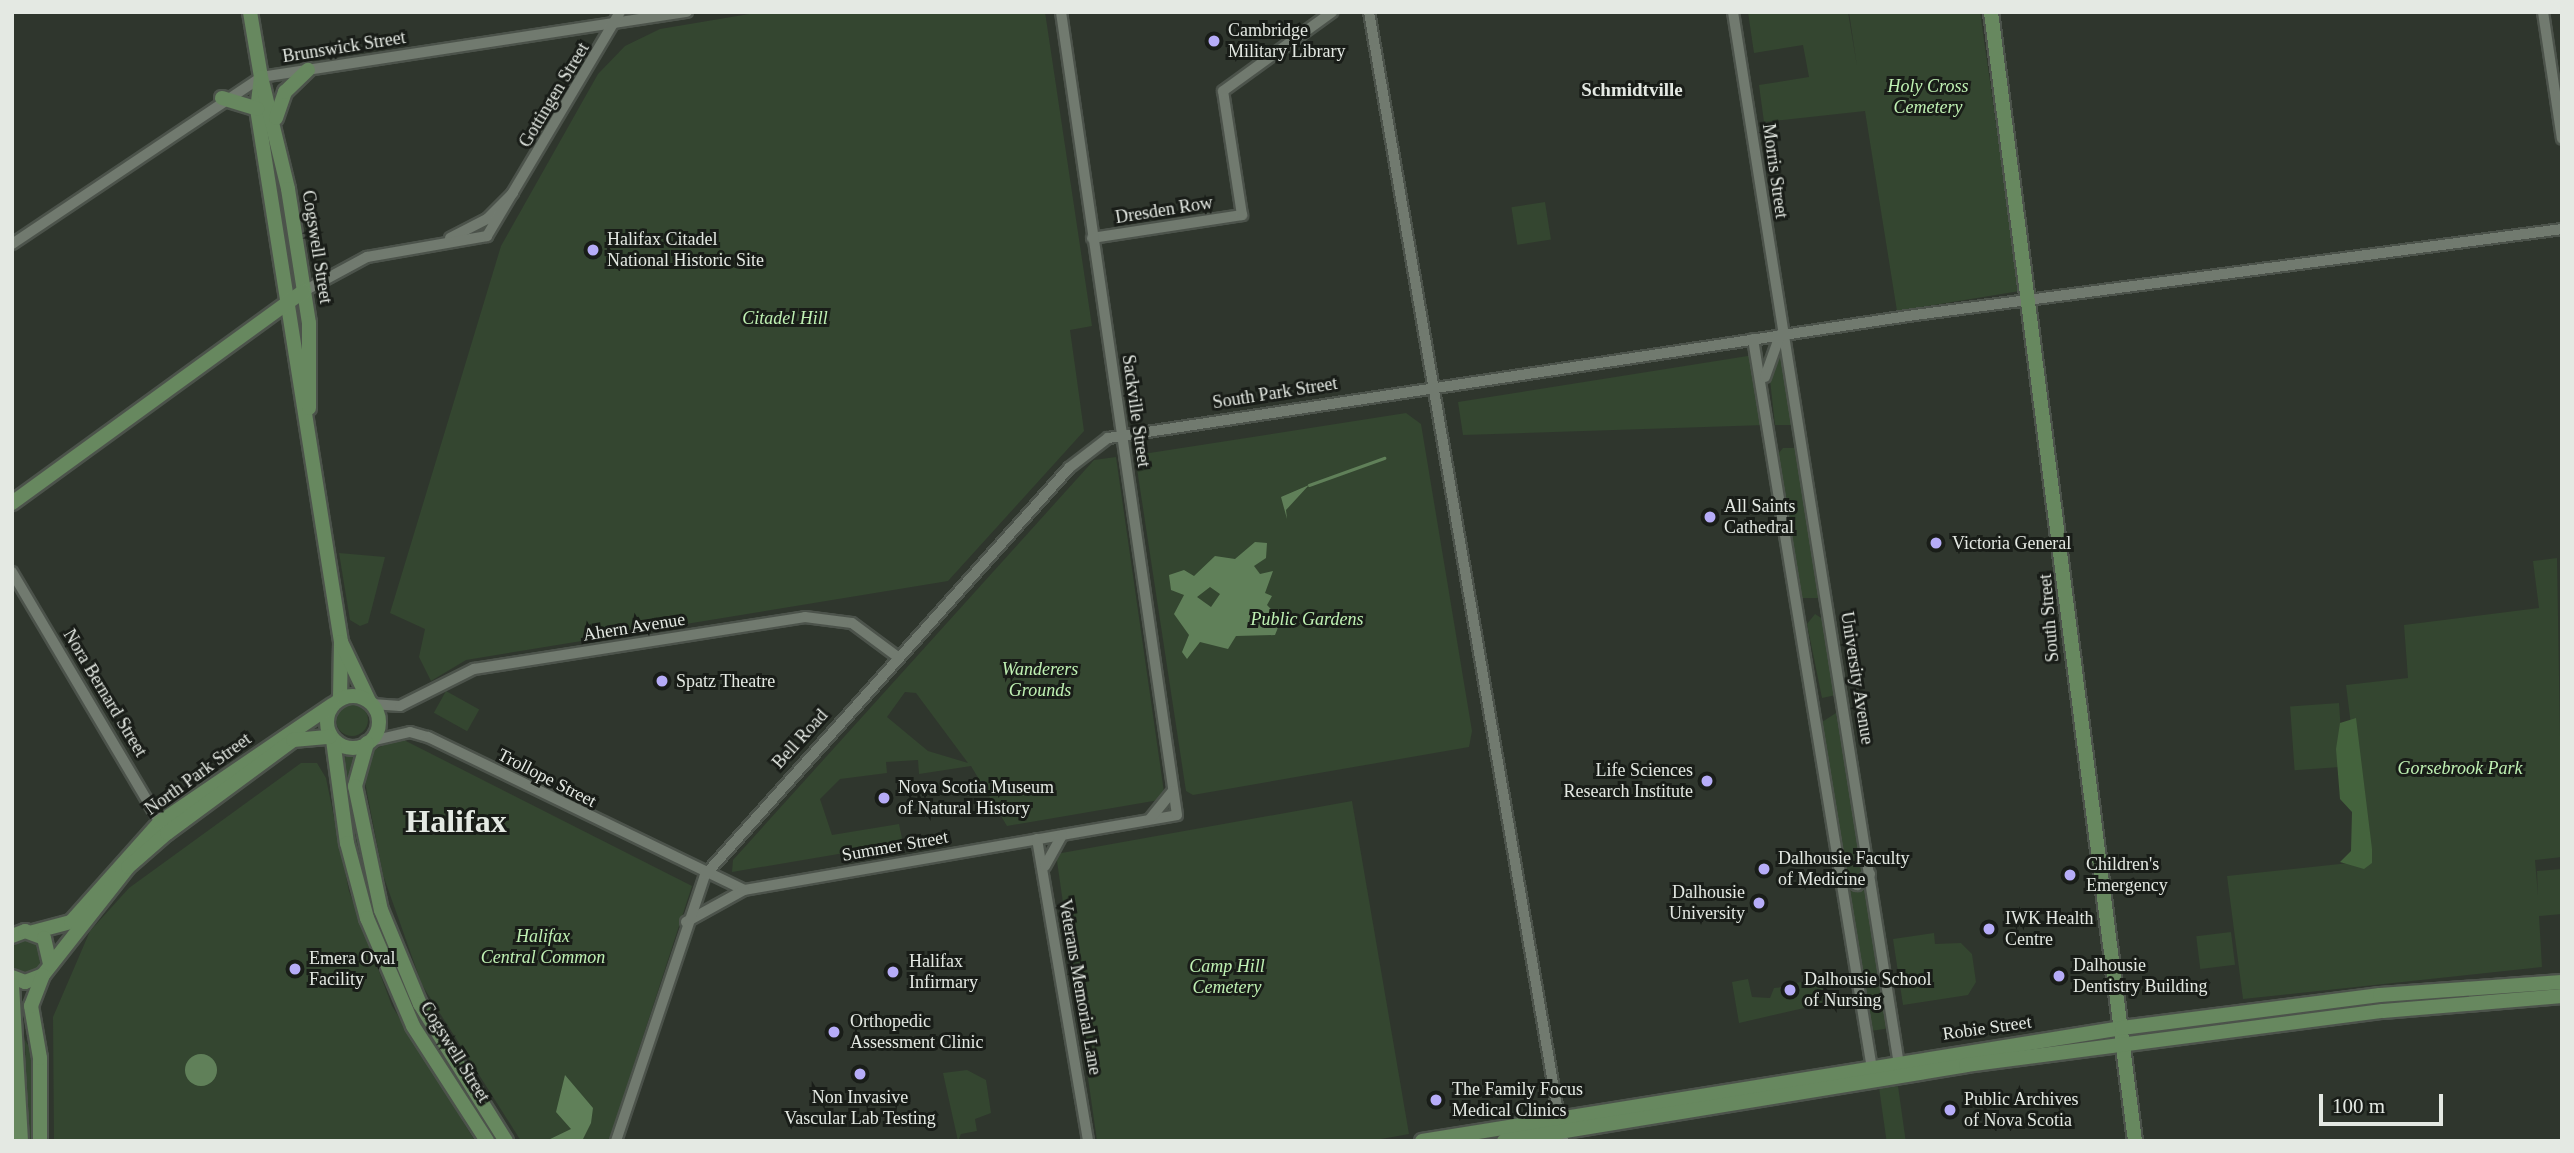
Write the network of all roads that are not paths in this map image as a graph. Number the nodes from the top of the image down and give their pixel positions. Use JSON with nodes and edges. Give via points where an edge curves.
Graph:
{"nodes":[{"id":1,"x":250,"y":12,"type":"edge"},
{"id":2,"x":687,"y":12,"type":"edge"},
{"id":3,"x":1061,"y":12,"type":"edge"},
{"id":4,"x":1332,"y":12,"type":"edge"},
{"id":5,"x":1369,"y":12,"type":"edge"},
{"id":6,"x":1732,"y":12,"type":"edge"},
{"id":7,"x":1991,"y":12,"type":"edge"},
{"id":8,"x":2543,"y":12,"type":"edge"},
{"id":9,"x":619,"y":18,"type":"edge"},
{"id":10,"x":309,"y":70,"type":"junction"},
{"id":11,"x":261,"y":77,"type":"junction"},
{"id":12,"x":222,"y":98,"type":"junction"},
{"id":13,"x":257,"y":110,"type":"junction"},
{"id":14,"x":275,"y":123,"type":"junction"},
{"id":15,"x":2562,"y":139,"type":"edge"},
{"id":16,"x":2562,"y":229,"type":"edge"},
{"id":17,"x":1092,"y":238,"type":"junction"},
{"id":18,"x":12,"y":244,"type":"edge"},
{"id":19,"x":304,"y":291,"type":"junction"},
{"id":20,"x":2026,"y":300,"type":"junction"},
{"id":21,"x":290,"y":301,"type":"junction"},
{"id":22,"x":1780,"y":335,"type":"junction"},
{"id":23,"x":1753,"y":340,"type":"junction"},
{"id":24,"x":1764,"y":379,"type":"junction"},
{"id":25,"x":1434,"y":388,"type":"junction"},
{"id":26,"x":308,"y":427,"type":"junction"},
{"id":27,"x":1122,"y":435,"type":"junction"},
{"id":28,"x":12,"y":503,"type":"edge"},
{"id":29,"x":12,"y":572,"type":"edge"},
{"id":30,"x":341,"y":642,"type":"junction"},
{"id":31,"x":898,"y":657,"type":"junction"},
{"id":32,"x":336,"y":702,"type":"junction"},
{"id":33,"x":371,"y":702,"type":"junction"},
{"id":34,"x":332,"y":738,"type":"junction"},
{"id":35,"x":369,"y":742,"type":"junction"},
{"id":36,"x":1173,"y":791,"type":"junction"},
{"id":37,"x":1177,"y":815,"type":"joint"},
{"id":38,"x":1150,"y":819,"type":"junction"},
{"id":39,"x":164,"y":827,"type":"junction"},
{"id":40,"x":1062,"y":835,"type":"junction"},
{"id":41,"x":1037,"y":839,"type":"junction"},
{"id":42,"x":1043,"y":873,"type":"junction"},
{"id":43,"x":1870,"y":874,"type":"junction"},
{"id":44,"x":705,"y":875,"type":"junction"},
{"id":45,"x":1842,"y":878,"type":"junction"},
{"id":46,"x":744,"y":891,"type":"junction"},
{"id":47,"x":686,"y":922,"type":"junction"},
{"id":48,"x":33,"y":932,"type":"junction"},
{"id":49,"x":12,"y":936,"type":"edge"},
{"id":50,"x":46,"y":971,"type":"junction"},
{"id":51,"x":12,"y":977,"type":"edge"},
{"id":52,"x":2562,"y":982,"type":"edge"},
{"id":53,"x":12,"y":985,"type":"edge"},
{"id":54,"x":2562,"y":996,"type":"edge"},
{"id":55,"x":2122,"y":1028,"type":"junction"},
{"id":56,"x":2123,"y":1044,"type":"junction"},
{"id":57,"x":1900,"y":1067,"type":"junction"},
{"id":58,"x":1872,"y":1071,"type":"junction"},
{"id":59,"x":1560,"y":1130,"type":"edge"},
{"id":60,"x":21,"y":1141,"type":"edge"},
{"id":61,"x":40,"y":1141,"type":"edge"},
{"id":62,"x":487,"y":1141,"type":"edge"},
{"id":63,"x":506,"y":1141,"type":"edge"},
{"id":64,"x":616,"y":1141,"type":"edge"},
{"id":65,"x":1088,"y":1141,"type":"edge"},
{"id":66,"x":1422,"y":1141,"type":"edge"},
{"id":67,"x":1504,"y":1141,"type":"edge"},
{"id":68,"x":2135,"y":1141,"type":"edge"}],
"edges":[{"from":1,"to":11,"type":"main road","name":"Cogswell Street"},
{"from":2,"to":9,"type":"street","name":"Brunswick Street"},
{"from":3,"to":17,"type":"street","name":"Sackville Street"},
{"from":4,"to":17,"type":"street","name":"Dresden Row","via":[[1227,84],[1226,122],[1242,215]]},
{"from":5,"to":25,"type":"street"},
{"from":6,"to":22,"type":"street","name":"Morris Street"},
{"from":7,"to":20,"type":"main road","name":"South Street"},
{"from":8,"to":15,"type":"street"},
{"from":9,"to":10,"type":"street","name":"Brunswick Street"},
{"from":9,"to":19,"type":"street","name":"Gottingen Street","via":[[487,236],[367,257]]},
{"from":10,"to":11,"type":"street","name":"Brunswick Street"},
{"from":10,"to":14,"type":"main road","via":[[285,92]]},
{"from":11,"to":12,"type":"street","name":"Brunswick Street"},
{"from":11,"to":13,"type":"main road","name":"Cogswell Street"},
{"from":11,"to":14,"type":"main road","name":"Cogswell Street"},
{"from":12,"to":13,"type":"main road"},
{"from":12,"to":18,"type":"street","name":"Brunswick Street"},
{"from":13,"to":21,"type":"main road","name":"Cogswell Street"},
{"from":14,"to":19,"type":"main road","name":"Cogswell Street"},
{"from":16,"to":20,"type":"street","name":"South Park Street"},
{"from":17,"to":27,"type":"street","name":"Sackville Street"},
{"from":19,"to":21,"type":"main road"},
{"from":19,"to":26,"type":"main road","name":"Cogswell Street","via":[[312,352]]},
{"from":20,"to":22,"type":"street","name":"South Park Street"},
{"from":20,"to":55,"type":"main road","name":"South Street"},
{"from":21,"to":26,"type":"main road","name":"Cogswell Street"},
{"from":21,"to":28,"type":"main road"},
{"from":22,"to":23,"type":"street","name":"South Park Street"},
{"from":22,"to":24,"type":"street"},
{"from":22,"to":43,"type":"street","name":"University Avenue"},
{"from":23,"to":24,"type":"street"},
{"from":23,"to":25,"type":"street","name":"South Park Street"},
{"from":24,"to":45,"type":"street"},
{"from":25,"to":27,"type":"street","name":"South Park Street"},
{"from":25,"to":59,"type":"street"},
{"from":26,"to":30,"type":"main road","name":"Cogswell Street"},
{"from":27,"to":31,"type":"street","name":"Bell Road","via":[[1093,446],[1069,468]]},
{"from":27,"to":36,"type":"street","name":"Sackville Street"},
{"from":29,"to":39,"type":"street","name":"Nora Bernard Street"},
{"from":30,"to":32,"type":"main road","name":"Cogswell Street"},
{"from":30,"to":33,"type":"main road","name":"Cogswell Street"},
{"from":31,"to":33,"type":"street","name":"Ahern Avenue","via":[[852,624],[805,617],[474,669],[400,706]]},
{"from":31,"to":44,"type":"street","name":"Bell Road"},
{"from":32,"to":33,"type":"main road"},
{"from":32,"to":34,"type":"main road"},
{"from":32,"to":39,"type":"main road","name":"North Park Street"},
{"from":33,"to":35,"type":"main road","via":[[379,720]]},
{"from":34,"to":35,"type":"main road","via":[[346,747]]},
{"from":34,"to":39,"type":"main road","name":"North Park Street","via":[[293,740]]},
{"from":34,"to":62,"type":"main road","name":"Cogswell Street","via":[[340,757],[347,843],[367,918],[413,1026]]},
{"from":35,"to":44,"type":"street","name":"Trollope Street","via":[[410,732],[428,737]]},
{"from":35,"to":63,"type":"main road","name":"Cogswell Street","via":[[355,786],[381,910],[420,1004]]},
{"from":36,"to":37,"type":"street","name":"Sackville Street"},
{"from":36,"to":38,"type":"street"},
{"from":37,"to":38,"type":"street","name":"Summer Street"},
{"from":38,"to":40,"type":"street","name":"Summer Street"},
{"from":39,"to":48,"type":"main road","name":"North Park Street","via":[[71,922]]},
{"from":39,"to":50,"type":"main road","name":"North Park Street"},
{"from":40,"to":41,"type":"street","name":"Summer Street"},
{"from":40,"to":42,"type":"street"},
{"from":41,"to":42,"type":"street","name":"Veterans Memorial Lane"},
{"from":41,"to":46,"type":"street","name":"Summer Street"},
{"from":42,"to":65,"type":"street","name":"Veterans Memorial Lane"},
{"from":43,"to":45,"type":"street","via":[[1857,886]]},
{"from":43,"to":57,"type":"street","name":"University Avenue"},
{"from":44,"to":46,"type":"street"},
{"from":44,"to":47,"type":"street","name":"Bell Road"},
{"from":45,"to":58,"type":"street"},
{"from":46,"to":47,"type":"street"},
{"from":47,"to":64,"type":"street","name":"Bell Road"},
{"from":48,"to":49,"type":"main road","name":"North Park Street"},
{"from":48,"to":50,"type":"main road","via":[[50,948]]},
{"from":50,"to":51,"type":"main road","via":[[25,982]]},
{"from":50,"to":61,"type":"main road","name":"North Park Street","via":[[31,1006],[40,1058]]},
{"from":52,"to":55,"type":"main road","name":"Robie Street","via":[[2380,995]]},
{"from":53,"to":60,"type":"main road"},
{"from":54,"to":56,"type":"main road","name":"Robie Street"},
{"from":55,"to":56,"type":"main road","name":"South Street"},
{"from":55,"to":57,"type":"main road","name":"Robie Street"},
{"from":56,"to":57,"type":"main road","name":"Robie Street"},
{"from":56,"to":68,"type":"main road","name":"South Street"},
{"from":57,"to":58,"type":"main road","name":"Robie Street"},
{"from":58,"to":59,"type":"main road","name":"Robie Street"},
{"from":59,"to":66,"type":"main road","name":"Robie Street"},
{"from":59,"to":67,"type":"main road","name":"Robie Street"}]}
